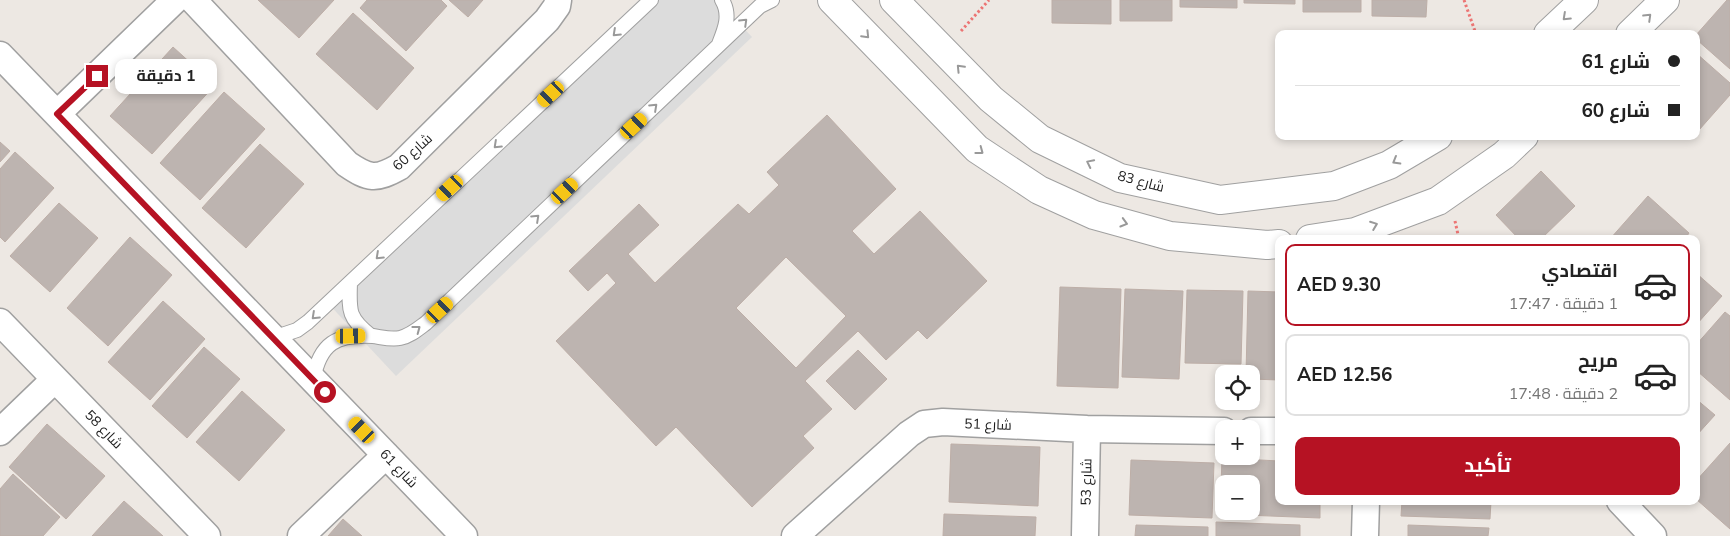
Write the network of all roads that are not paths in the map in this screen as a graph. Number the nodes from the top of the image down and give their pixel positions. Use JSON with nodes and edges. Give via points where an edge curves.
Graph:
{"nodes":[{"id":1,"x":175,"y":0,"type":"edge"},
{"id":2,"x":193,"y":0,"type":"edge"},
{"id":3,"x":558,"y":0,"type":"edge"},
{"id":4,"x":651,"y":0,"type":"edge"},
{"id":5,"x":722,"y":0,"type":"edge"},
{"id":6,"x":772,"y":0,"type":"edge"},
{"id":7,"x":832,"y":0,"type":"edge"},
{"id":8,"x":894,"y":0,"type":"edge"},
{"id":9,"x":1584,"y":0,"type":"edge"},
{"id":10,"x":1665,"y":0,"type":"edge"},
{"id":11,"x":1552,"y":30,"type":"edge"},
{"id":12,"x":1634,"y":30,"type":"edge"},
{"id":13,"x":718,"y":47,"type":"junction"},
{"id":14,"x":0,"y":55,"type":"edge"},
{"id":15,"x":57,"y":114,"type":"junction"},
{"id":16,"x":1431,"y":140,"type":"edge"},
{"id":17,"x":1520,"y":140,"type":"edge"},
{"id":18,"x":1336,"y":235,"type":"edge"},
{"id":19,"x":1275,"y":244,"type":"edge"},
{"id":20,"x":350,"y":283,"type":"junction"},
{"id":21,"x":0,"y":322,"type":"edge"},
{"id":22,"x":371,"y":336,"type":"junction"},
{"id":23,"x":273,"y":338,"type":"junction"},
{"id":24,"x":55,"y":379,"type":"junction"},
{"id":25,"x":313,"y":380,"type":"junction"},
{"id":26,"x":1088,"y":429,"type":"junction"},
{"id":27,"x":1215,"y":430,"type":"edge"},
{"id":28,"x":1260,"y":431,"type":"edge"},
{"id":29,"x":1275,"y":431,"type":"edge"},
{"id":30,"x":0,"y":432,"type":"edge"},
{"id":31,"x":386,"y":455,"type":"junction"},
{"id":32,"x":1366,"y":505,"type":"edge"},
{"id":33,"x":1624,"y":505,"type":"edge"},
{"id":34,"x":207,"y":536,"type":"edge"},
{"id":35,"x":301,"y":536,"type":"edge"},
{"id":36,"x":464,"y":536,"type":"edge"},
{"id":37,"x":795,"y":536,"type":"edge"},
{"id":38,"x":1085,"y":536,"type":"edge"},
{"id":39,"x":1365,"y":536,"type":"edge"},
{"id":40,"x":1653,"y":536,"type":"edge"}],
"edges":[{"from":1,"to":15,"type":"street"},
{"from":2,"to":3,"type":"street","name":"شارع 60","via":[[347,164],[375,178],[399,167],[547,20]]},
{"from":4,"to":20,"type":"lane","one_way":true},
{"from":5,"to":13,"type":"lane","via":[[727,16]]},
{"from":13,"to":6,"type":"lane","one_way":true,"via":[[760,6]]},
{"from":7,"to":19,"type":"street","one_way":true,"via":[[977,149],[1038,190],[1094,215],[1170,236]]},
{"from":16,"to":8,"type":"street","name":"شارع 83","one_way":true,"via":[[1389,165],[1334,186],[1220,200],[1120,178],[1040,139],[991,99]]},
{"from":9,"to":11,"type":"street","one_way":true},
{"from":12,"to":10,"type":"street","one_way":true},
{"from":22,"to":13,"type":"lane","one_way":true,"via":[[399,338],[412,334],[426,323]]},
{"from":14,"to":15,"type":"street","name":"شارع 61"},
{"from":15,"to":23,"type":"street","name":"شارع 61"},
{"from":18,"to":17,"type":"street","one_way":true,"via":[[1355,232],[1438,201],[1504,156]]},
{"from":20,"to":22,"type":"lane","via":[[353,319]]},
{"from":20,"to":23,"type":"lane","one_way":true,"via":[[297,330]]},
{"from":21,"to":24,"type":"street","name":"شارع 58"},
{"from":22,"to":25,"type":"lane","via":[[351,336],[328,346],[320,356]]},
{"from":23,"to":25,"type":"street","name":"شارع 61"},
{"from":24,"to":30,"type":"street"},
{"from":24,"to":34,"type":"street","name":"شارع 58"},
{"from":25,"to":31,"type":"street","name":"شارع 61"},
{"from":26,"to":27,"type":"street","name":"شارع 51"},
{"from":26,"to":37,"type":"street","name":"شارع 51","via":[[943,422],[924,424]]},
{"from":26,"to":38,"type":"street","name":"شارع 53"},
{"from":28,"to":29,"type":"street"},
{"from":31,"to":35,"type":"street"},
{"from":31,"to":36,"type":"street","name":"شارع 61"},
{"from":32,"to":39,"type":"street"},
{"from":33,"to":40,"type":"street"}]}
